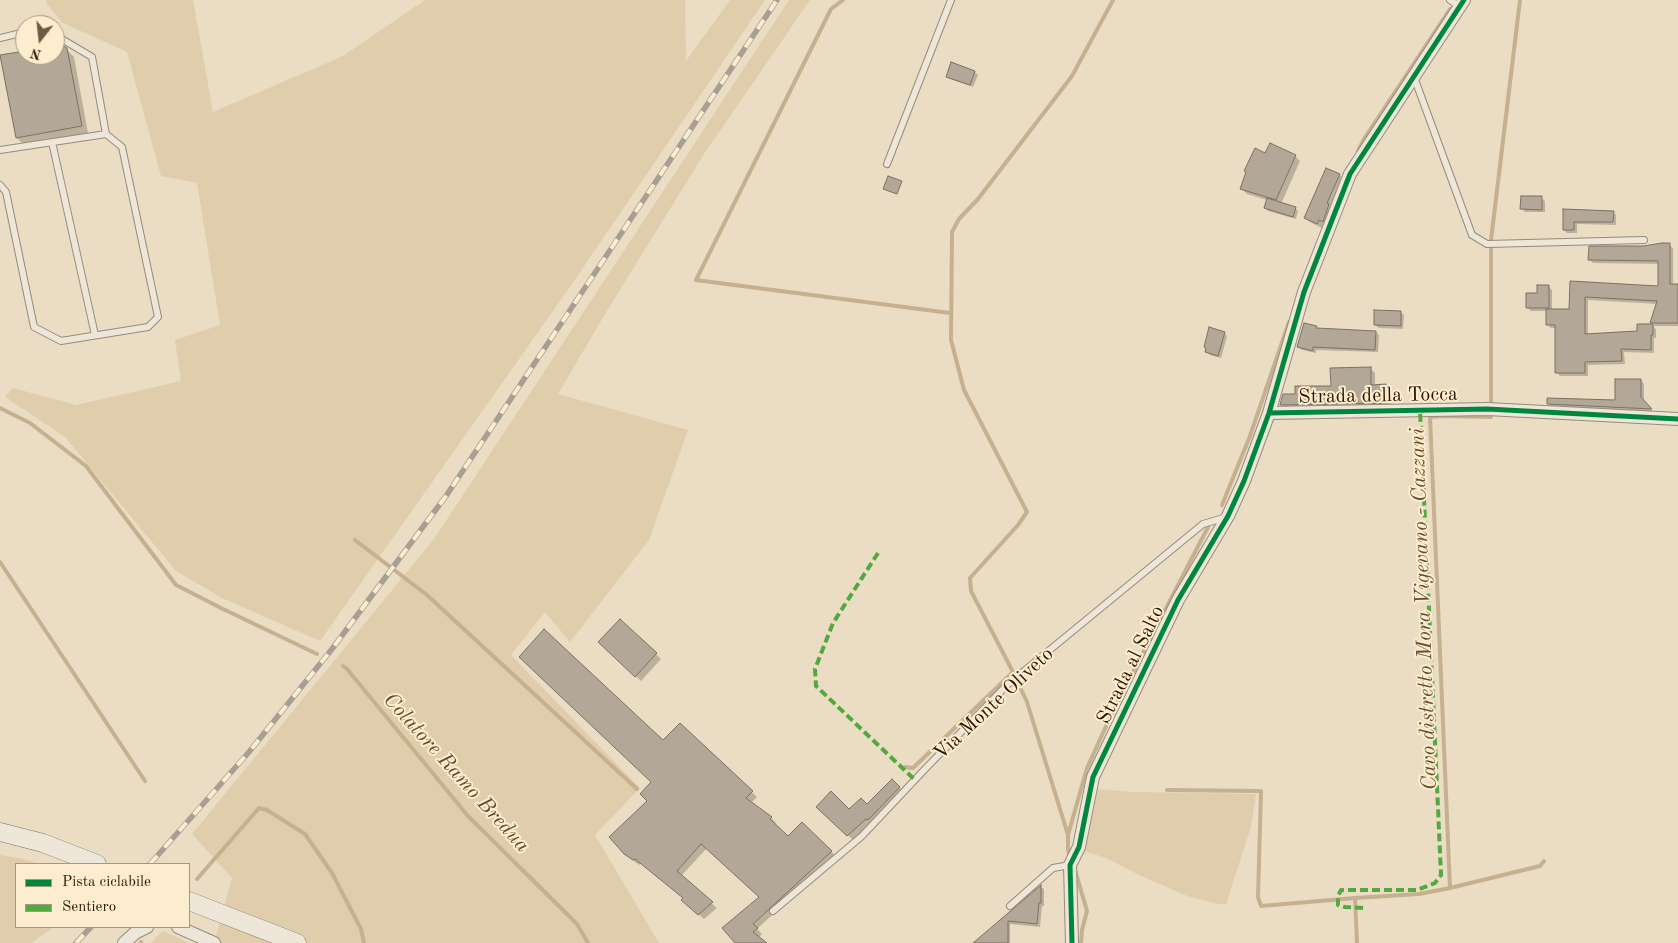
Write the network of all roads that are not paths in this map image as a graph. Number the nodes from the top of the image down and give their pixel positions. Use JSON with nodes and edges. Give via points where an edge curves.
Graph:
{"nodes":[{"id":1,"x":951,"y":0,"type":"edge"},
{"id":2,"x":1458,"y":2,"type":"edge"},
{"id":3,"x":15,"y":34,"type":"edge"},
{"id":4,"x":0,"y":38,"type":"edge"},
{"id":5,"x":65,"y":40,"type":"edge"},
{"id":6,"x":1414,"y":77,"type":"junction"},
{"id":7,"x":106,"y":134,"type":"junction"},
{"id":8,"x":52,"y":142,"type":"junction"},
{"id":9,"x":0,"y":150,"type":"edge"},
{"id":10,"x":887,"y":164,"type":"dead end"},
{"id":11,"x":0,"y":185,"type":"edge"},
{"id":12,"x":1644,"y":240,"type":"dead end"},
{"id":13,"x":95,"y":335,"type":"junction"},
{"id":14,"x":1269,"y":413,"type":"junction"},
{"id":15,"x":1678,"y":419,"type":"edge"},
{"id":16,"x":1228,"y":516,"type":"junction"},
{"id":17,"x":0,"y":832,"type":"edge"},
{"id":18,"x":1072,"y":861,"type":"junction"},
{"id":19,"x":94,"y":863,"type":"edge"},
{"id":20,"x":190,"y":900,"type":"edge"},
{"id":21,"x":1010,"y":906,"type":"dead end"},
{"id":22,"x":773,"y":911,"type":"dead end"},
{"id":23,"x":145,"y":928,"type":"edge"},
{"id":24,"x":180,"y":928,"type":"edge"},
{"id":25,"x":124,"y":943,"type":"edge"},
{"id":26,"x":214,"y":943,"type":"edge"},
{"id":27,"x":297,"y":943,"type":"edge"},
{"id":28,"x":1072,"y":943,"type":"edge"}],
"edges":[{"from":1,"to":10,"type":"lane"},
{"from":2,"to":6,"type":"street","name":"Strada della Tocca"},
{"from":3,"to":4,"type":"lane"},
{"from":5,"to":7,"type":"lane","via":[[92,57]]},
{"from":6,"to":12,"type":"lane","via":[[1472,235],[1487,244]]},
{"from":6,"to":14,"type":"street","name":"Strada della Tocca","via":[[1350,174],[1304,292]]},
{"from":7,"to":8,"type":"lane"},
{"from":7,"to":13,"type":"lane","via":[[122,147],[158,318],[148,327]]},
{"from":8,"to":9,"type":"lane"},
{"from":8,"to":13,"type":"lane"},
{"from":11,"to":13,"type":"lane","via":[[6,192],[34,327],[61,341]]},
{"from":14,"to":15,"type":"street","name":"Strada della Tocca","via":[[1492,410]]},
{"from":14,"to":16,"type":"street","name":"Strada al Salto"},
{"from":16,"to":18,"type":"street","name":"Strada al Salto","via":[[1178,600],[1093,776],[1079,847]]},
{"from":16,"to":22,"type":"lane","name":"Via Monte Oliveto","via":[[1203,524],[1020,674],[862,836]]},
{"from":17,"to":19,"type":"main road","via":[[42,843]]},
{"from":18,"to":21,"type":"lane","via":[[1053,868]]},
{"from":18,"to":28,"type":"street","name":"Strada al Salto"},
{"from":20,"to":27,"type":"main road"},
{"from":23,"to":25,"type":"street"},
{"from":24,"to":26,"type":"street"}]}
